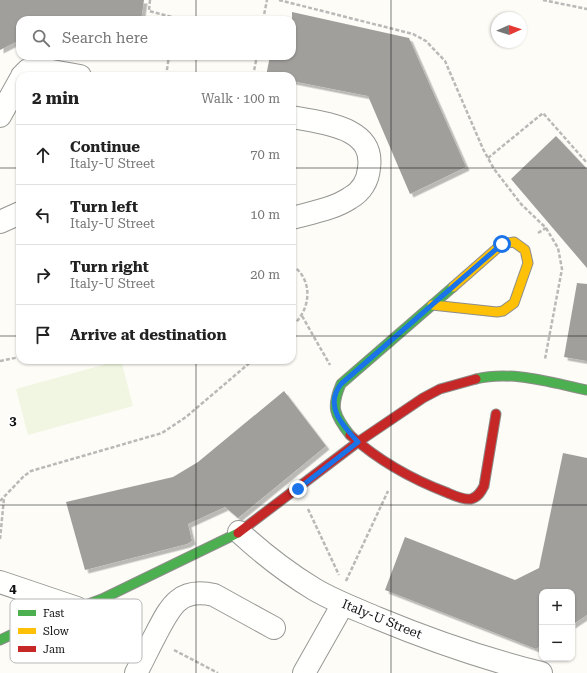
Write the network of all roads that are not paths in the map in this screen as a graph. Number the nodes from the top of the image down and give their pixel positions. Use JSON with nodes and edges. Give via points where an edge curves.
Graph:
{"nodes":[{"id":1,"x":26,"y":72,"type":"edge"},
{"id":2,"x":58,"y":72,"type":"edge"},
{"id":3,"x":16,"y":87,"type":"edge"},
{"id":4,"x":0,"y":116,"type":"edge"},
{"id":5,"x":296,"y":118,"type":"edge"},
{"id":6,"x":16,"y":215,"type":"edge"},
{"id":7,"x":296,"y":217,"type":"edge"},
{"id":8,"x":0,"y":222,"type":"edge"},
{"id":9,"x":432,"y":304,"type":"junction"},
{"id":10,"x":587,"y":390,"type":"edge"},
{"id":11,"x":496,"y":414,"type":"dead end"},
{"id":12,"x":358,"y":442,"type":"junction"},
{"id":13,"x":239,"y":532,"type":"junction"},
{"id":14,"x":0,"y":582,"type":"edge"},
{"id":15,"x":50,"y":599,"type":"edge"},
{"id":16,"x":100,"y":599,"type":"edge"},
{"id":17,"x":343,"y":604,"type":"junction"},
{"id":18,"x":274,"y":628,"type":"dead end"},
{"id":19,"x":10,"y":635,"type":"edge"},
{"id":20,"x":0,"y":640,"type":"edge"},
{"id":21,"x":142,"y":661,"type":"edge"},
{"id":22,"x":141,"y":663,"type":"edge"},
{"id":23,"x":136,"y":673,"type":"edge"},
{"id":24,"x":304,"y":673,"type":"edge"},
{"id":25,"x":541,"y":673,"type":"edge"}],
"edges":[{"from":1,"to":2,"type":"street","via":[[35,68]]},
{"from":3,"to":4,"type":"street"},
{"from":5,"to":7,"type":"street","via":[[339,126],[350,131],[364,145],[370,163],[366,180],[356,195],[340,203]]},
{"from":6,"to":8,"type":"street"},
{"from":9,"to":9,"type":"street","via":[[502,244],[514,242],[525,250],[528,263],[510,308],[497,312]]},
{"from":9,"to":12,"type":"street","via":[[341,384],[334,396],[334,411],[337,417]]},
{"from":10,"to":12,"type":"street","via":[[518,377],[478,378],[459,382],[440,388],[423,398]]},
{"from":11,"to":12,"type":"street","via":[[484,486],[481,493],[468,499],[397,471]]},
{"from":12,"to":13,"type":"street"},
{"from":13,"to":16,"type":"street"},
{"from":13,"to":17,"type":"street","name":"Italy-U Street","via":[[288,573]]},
{"from":14,"to":15,"type":"street"},
{"from":17,"to":24,"type":"street"},
{"from":17,"to":25,"type":"street","name":"Italy-U Street","via":[[463,650]]},
{"from":18,"to":21,"type":"street","via":[[214,595],[193,593],[174,603],[167,611]]},
{"from":19,"to":20,"type":"street"},
{"from":22,"to":23,"type":"street"}]}
